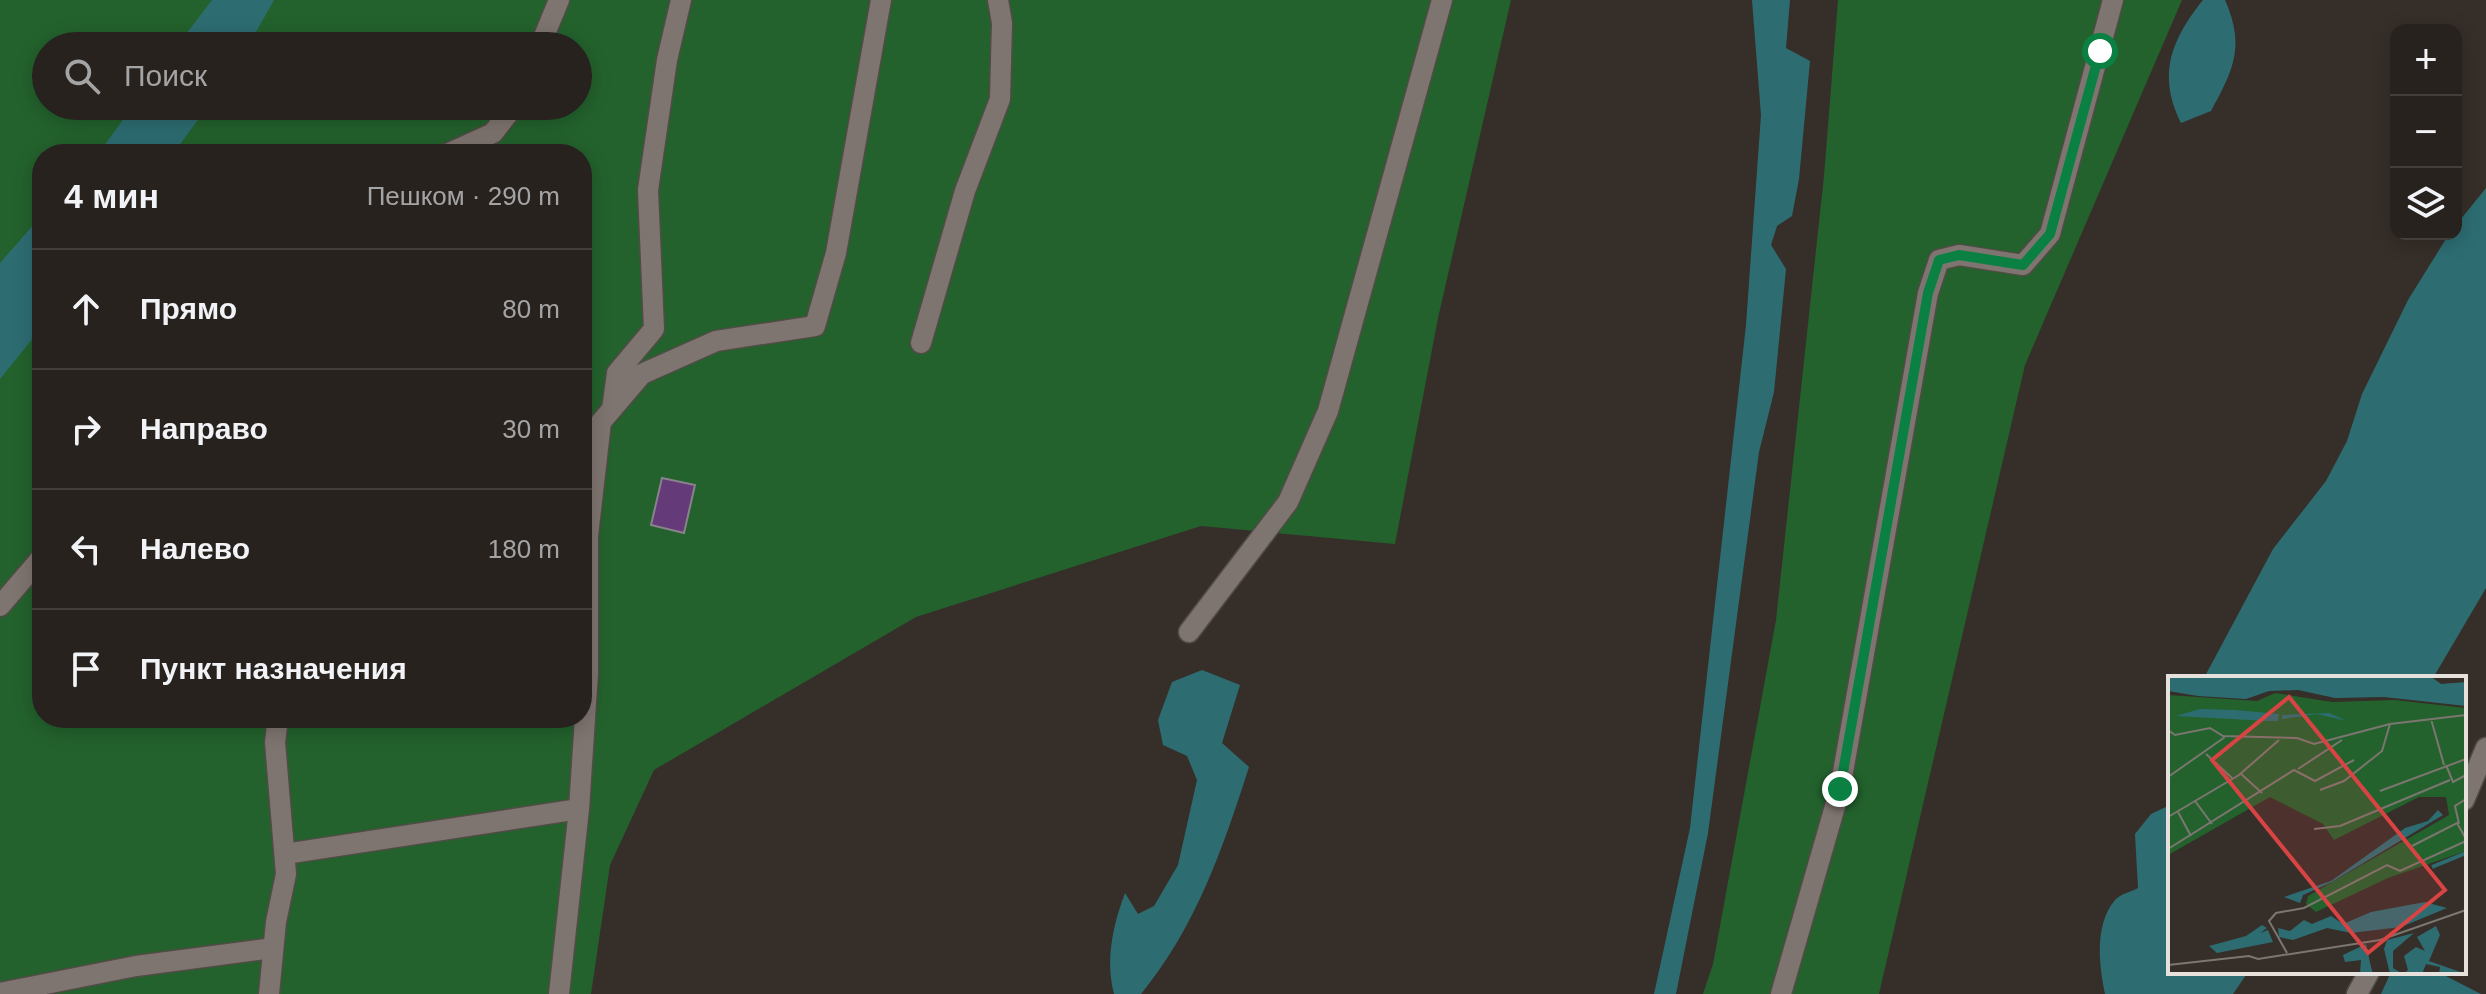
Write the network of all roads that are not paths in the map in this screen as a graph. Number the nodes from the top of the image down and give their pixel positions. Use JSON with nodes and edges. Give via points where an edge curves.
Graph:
{"nodes":[{"id":1,"x":559,"y":0,"type":"edge"},
{"id":2,"x":681,"y":0,"type":"edge"},
{"id":3,"x":881,"y":0,"type":"edge"},
{"id":4,"x":998,"y":0,"type":"edge"},
{"id":5,"x":1442,"y":0,"type":"edge"},
{"id":6,"x":2113,"y":0,"type":"edge"},
{"id":7,"x":546,"y":32,"type":"edge"},
{"id":8,"x":503,"y":120,"type":"edge"},
{"id":9,"x":469,"y":144,"type":"edge"},
{"id":10,"x":921,"y":343,"type":"dead end"},
{"id":11,"x":612,"y":409,"type":"junction"},
{"id":12,"x":592,"y":501,"type":"edge"},
{"id":13,"x":32,"y":569,"type":"edge"},
{"id":14,"x":0,"y":606,"type":"edge"},
{"id":15,"x":1189,"y":632,"type":"dead end"},
{"id":16,"x":277,"y":728,"type":"edge"},
{"id":17,"x":584,"y":728,"type":"edge"},
{"id":18,"x":2486,"y":748,"type":"edge"},
{"id":19,"x":2466,"y":795,"type":"edge"},
{"id":20,"x":579,"y":809,"type":"junction"},
{"id":21,"x":285,"y":854,"type":"junction"},
{"id":22,"x":273,"y":948,"type":"junction"},
{"id":23,"x":2368,"y":974,"type":"edge"},
{"id":24,"x":0,"y":993,"type":"edge"},
{"id":25,"x":269,"y":994,"type":"edge"},
{"id":26,"x":559,"y":994,"type":"edge"},
{"id":27,"x":1781,"y":994,"type":"edge"},
{"id":28,"x":2357,"y":994,"type":"edge"}],
"edges":[{"from":1,"to":7,"type":"street"},
{"from":2,"to":11,"type":"street","via":[[648,190],[654,329],[617,373]]},
{"from":3,"to":11,"type":"street","via":[[836,253],[815,326],[716,341],[642,374]]},
{"from":4,"to":10,"type":"street","via":[[1000,99],[965,191]]},
{"from":5,"to":15,"type":"street","via":[[1328,411],[1288,502]]},
{"from":6,"to":27,"type":"street","via":[[2050,234],[2023,265],[1959,255],[1939,260],[1928,293],[1840,789]]},
{"from":8,"to":9,"type":"street","via":[[493,133]]},
{"from":11,"to":12,"type":"street","via":[[601,422]]},
{"from":13,"to":14,"type":"street"},
{"from":16,"to":21,"type":"street"},
{"from":17,"to":20,"type":"street"},
{"from":18,"to":19,"type":"street"},
{"from":20,"to":21,"type":"street"},
{"from":20,"to":26,"type":"street"},
{"from":21,"to":22,"type":"street"},
{"from":22,"to":24,"type":"street","via":[[136,966]]},
{"from":22,"to":25,"type":"street"},
{"from":23,"to":28,"type":"street"}]}
